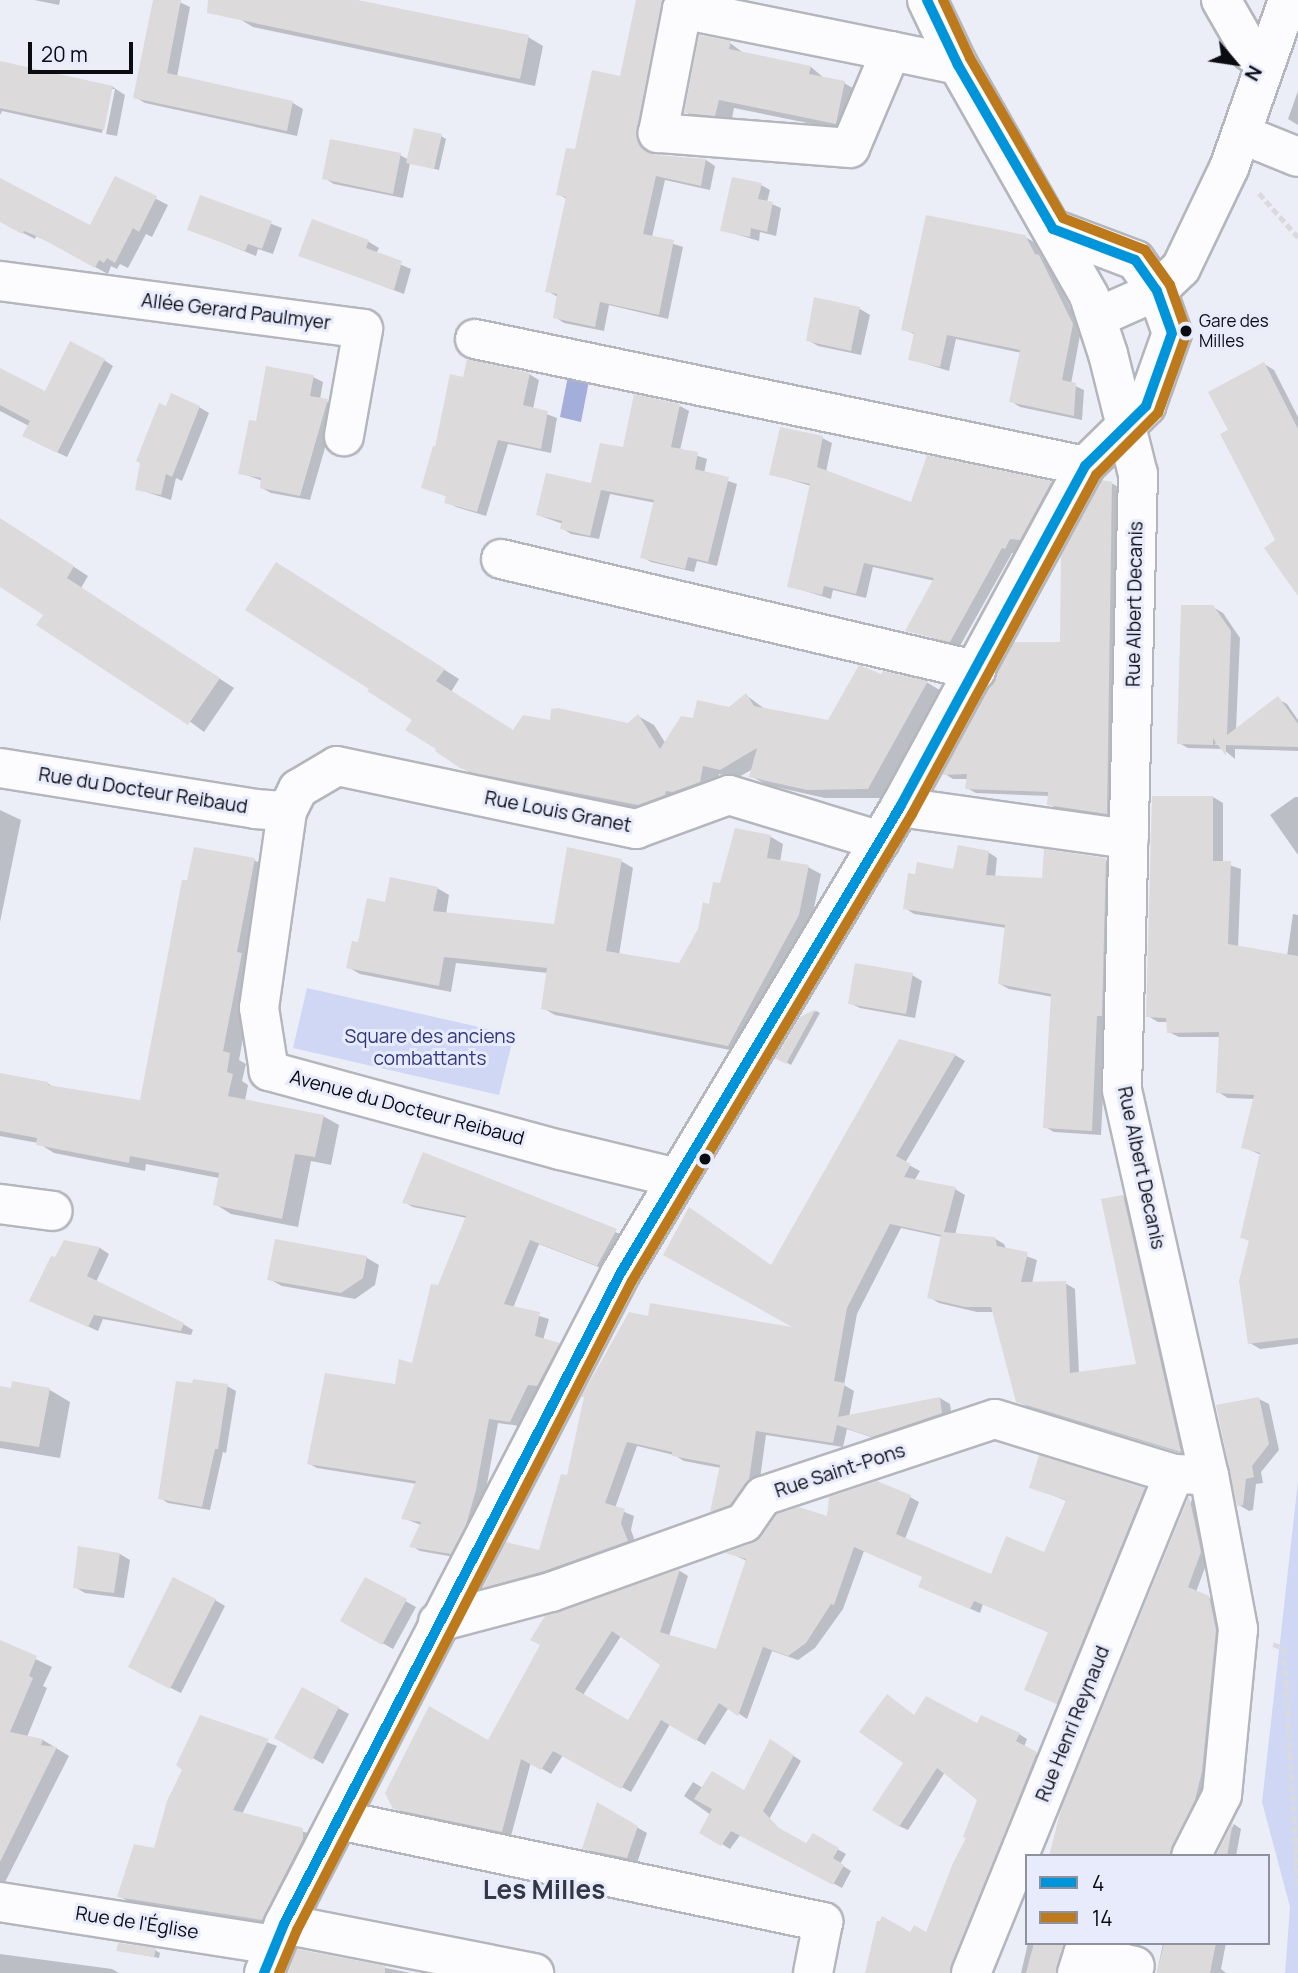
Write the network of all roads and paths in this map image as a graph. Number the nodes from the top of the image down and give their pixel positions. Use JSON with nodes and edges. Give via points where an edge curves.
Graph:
{"nodes":[{"id":1,"x":927,"y":0,"type":"edge"},
{"id":2,"x":1221,"y":0,"type":"edge"},
{"id":3,"x":1287,"y":0,"type":"edge"},
{"id":4,"x":891,"y":51,"type":"junction"},
{"id":5,"x":1265,"y":59,"type":"junction"},
{"id":6,"x":958,"y":65,"type":"junction"},
{"id":7,"x":1236,"y":147,"type":"junction"},
{"id":8,"x":1298,"y":157,"type":"edge"},
{"id":9,"x":1199,"y":228,"type":"junction"},
{"id":10,"x":1053,"y":229,"type":"junction"},
{"id":11,"x":1298,"y":237,"type":"edge"},
{"id":12,"x":1135,"y":260,"type":"junction"},
{"id":13,"x":0,"y":281,"type":"edge"},
{"id":14,"x":1157,"y":291,"type":"junction"},
{"id":15,"x":1098,"y":317,"type":"junction"},
{"id":16,"x":475,"y":340,"type":"dead end"},
{"id":17,"x":1124,"y":424,"type":"junction"},
{"id":18,"x":344,"y":436,"type":"dead end"},
{"id":19,"x":1085,"y":466,"type":"junction"},
{"id":20,"x":500,"y":559,"type":"dead end"},
{"id":21,"x":976,"y":670,"type":"junction"},
{"id":22,"x":0,"y":768,"type":"edge"},
{"id":23,"x":900,"y":807,"type":"junction"},
{"id":24,"x":287,"y":811,"type":"junction"},
{"id":25,"x":1129,"y":839,"type":"junction"},
{"id":26,"x":880,"y":841,"type":"junction"},
{"id":27,"x":677,"y":1178,"type":"junction"},
{"id":28,"x":0,"y":1204,"type":"edge"},
{"id":29,"x":53,"y":1210,"type":"dead end"},
{"id":30,"x":1192,"y":1475,"type":"junction"},
{"id":31,"x":438,"y":1622,"type":"junction"},
{"id":32,"x":1238,"y":1629,"type":"junction"},
{"id":33,"x":339,"y":1820,"type":"junction"},
{"id":34,"x":1192,"y":1854,"type":"edge"},
{"id":35,"x":1298,"y":1884,"type":"edge"},
{"id":36,"x":0,"y":1902,"type":"edge"},
{"id":37,"x":274,"y":1948,"type":"edge"},
{"id":38,"x":1139,"y":1961,"type":"edge"},
{"id":39,"x":534,"y":1973,"type":"edge"},
{"id":40,"x":813,"y":1973,"type":"edge"},
{"id":41,"x":971,"y":1973,"type":"edge"},
{"id":42,"x":1077,"y":1973,"type":"edge"}],
"edges":[{"from":1,"to":6,"type":"street","name":"Rue Albert Decanis"},
{"from":2,"to":5,"type":"street","via":[[1251,52]]},
{"from":3,"to":5,"type":"street"},
{"from":4,"to":4,"type":"street","via":[[682,9],[658,133],[850,148]]},
{"from":4,"to":6,"type":"street"},
{"from":5,"to":7,"type":"street"},
{"from":6,"to":10,"type":"street","name":"Rue Albert Decanis"},
{"from":7,"to":8,"type":"street"},
{"from":7,"to":9,"type":"street"},
{"from":7,"to":11,"type":"path"},
{"from":9,"to":12,"type":"street","via":[[1162,251]]},
{"from":9,"to":14,"type":"street","via":[[1181,268]]},
{"from":10,"to":12,"type":"street"},
{"from":10,"to":15,"type":"street","name":"Rue Albert Decanis"},
{"from":12,"to":14,"type":"street"},
{"from":12,"to":15,"type":"street"},
{"from":13,"to":18,"type":"street","name":"Allée Gerard Paulmyer","via":[[363,329]]},
{"from":14,"to":15,"type":"street"},
{"from":14,"to":17,"type":"street","via":[[1172,333],[1146,406]]},
{"from":15,"to":17,"type":"street","name":"Rue Albert Decanis"},
{"from":16,"to":19,"type":"street"},
{"from":17,"to":19,"type":"street"},
{"from":17,"to":25,"type":"street","name":"Rue Albert Decanis","via":[[1138,474]]},
{"from":19,"to":21,"type":"street"},
{"from":20,"to":21,"type":"street"},
{"from":21,"to":23,"type":"street"},
{"from":22,"to":24,"type":"street","name":"Rue du Docteur Reibaud"},
{"from":23,"to":25,"type":"street"},
{"from":23,"to":26,"type":"street"},
{"from":24,"to":26,"type":"street","name":"Rue Louis Granet","via":[[298,789],[337,766],[636,829],[729,795]]},
{"from":24,"to":27,"type":"street","name":"Avenue du Docteur Reibaud","via":[[259,1008],[269,1071]]},
{"from":25,"to":30,"type":"street","name":"Rue Albert Decanis","via":[[1122,1090]]},
{"from":26,"to":27,"type":"street"},
{"from":27,"to":31,"type":"street","via":[[620,1274]]},
{"from":28,"to":29,"type":"street"},
{"from":30,"to":31,"type":"street","name":"Rue Saint-Pons","via":[[995,1419],[763,1496],[744,1523],[731,1528],[551,1592]]},
{"from":30,"to":32,"type":"street","name":"Rue Albert Decanis"},
{"from":30,"to":41,"type":"street","name":"Rue Henri Reynaud"},
{"from":31,"to":33,"type":"street"},
{"from":32,"to":34,"type":"street","name":"Rue Albert Decanis","via":[[1222,1795]]},
{"from":32,"to":35,"type":"path","via":[[1284,1648]]},
{"from":33,"to":37,"type":"street"},
{"from":33,"to":40,"type":"street","via":[[823,1922]]},
{"from":36,"to":37,"type":"street","name":"Rue de l'Église"},
{"from":37,"to":39,"type":"street","name":"Rue de l'Église"},
{"from":38,"to":42,"type":"street","via":[[1083,1954]]}]}
